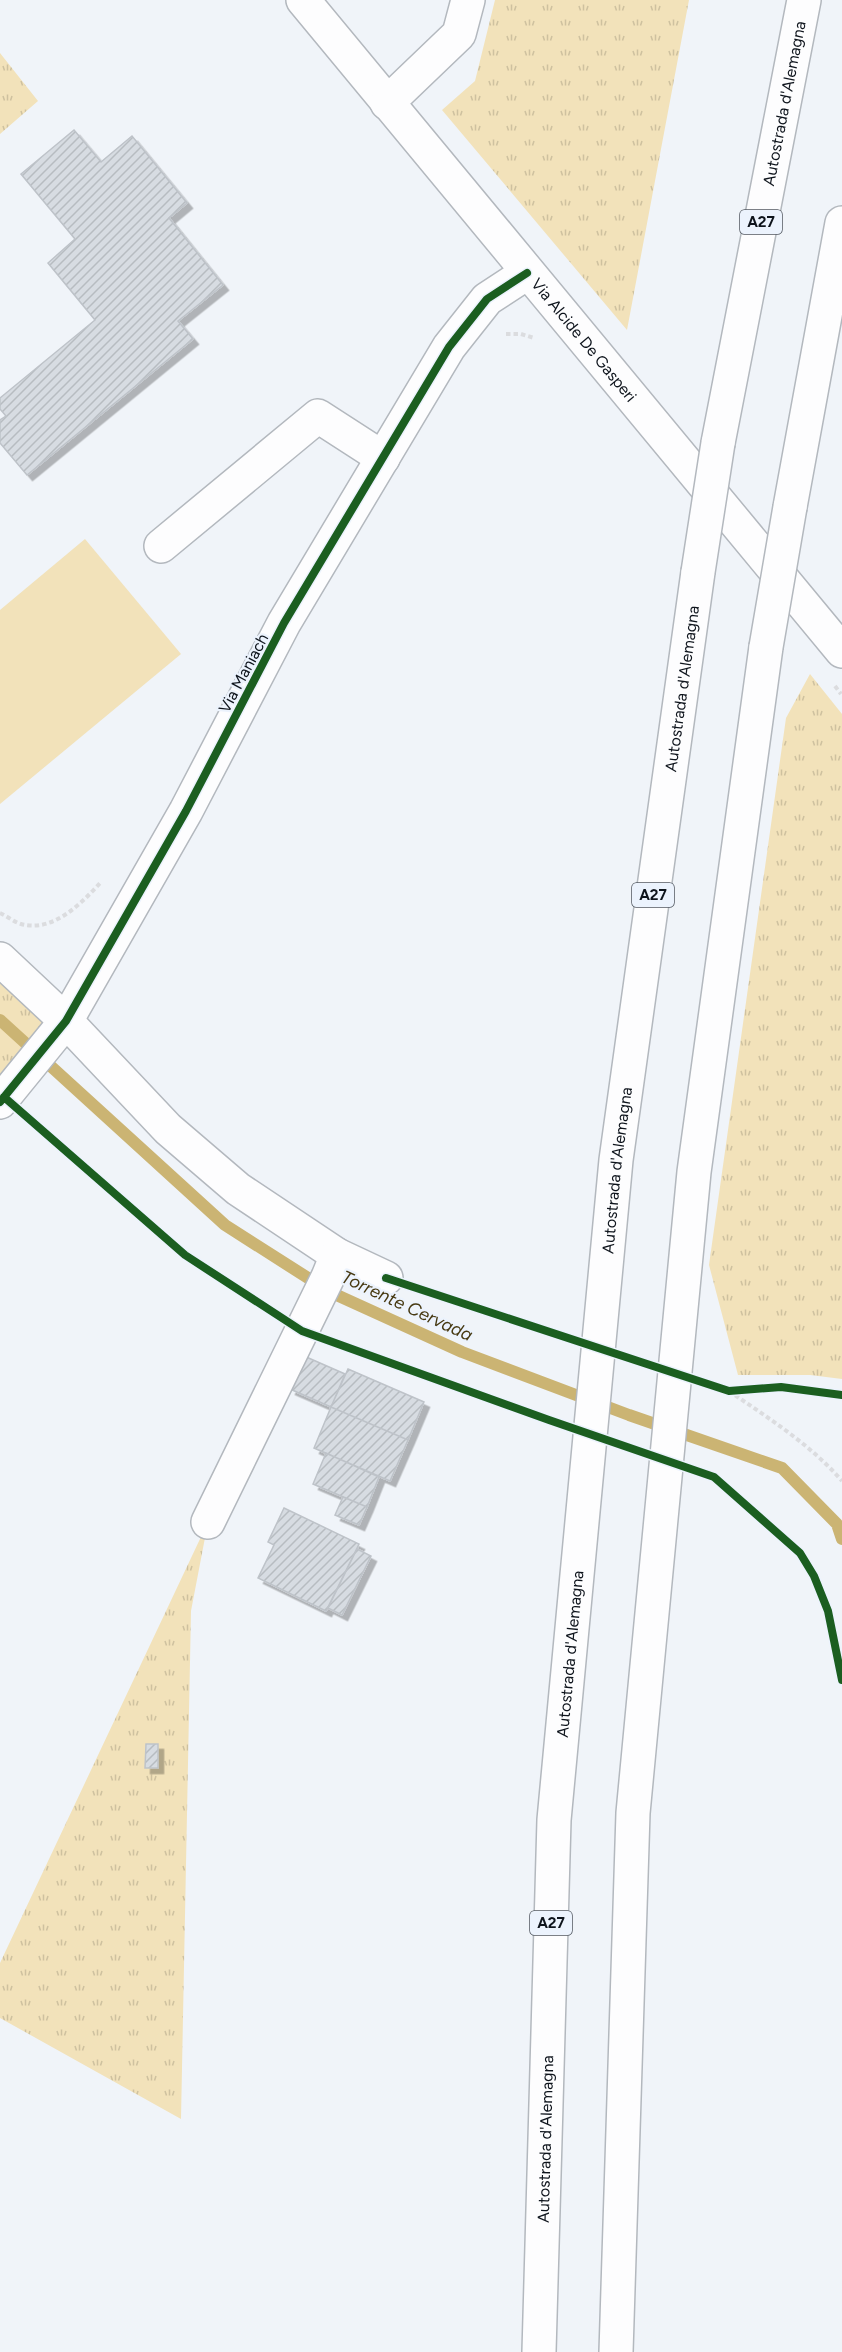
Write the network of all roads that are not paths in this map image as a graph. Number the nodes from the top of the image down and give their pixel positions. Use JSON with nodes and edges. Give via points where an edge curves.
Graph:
{"nodes":[{"id":1,"x":303,"y":0,"type":"edge"},
{"id":2,"x":468,"y":0,"type":"edge"},
{"id":3,"x":804,"y":0,"type":"edge"},
{"id":4,"x":387,"y":103,"type":"junction"},
{"id":5,"x":842,"y":223,"type":"edge"},
{"id":6,"x":527,"y":273,"type":"junction"},
{"id":7,"x":383,"y":458,"type":"junction"},
{"id":8,"x":161,"y":546,"type":"dead end"},
{"id":9,"x":842,"y":651,"type":"edge"},
{"id":10,"x":0,"y":959,"type":"edge"},
{"id":11,"x":58,"y":1031,"type":"junction"},
{"id":12,"x":8,"y":1093,"type":"edge"},
{"id":13,"x":332,"y":1266,"type":"junction"},
{"id":14,"x":386,"y":1278,"type":"dead end"},
{"id":15,"x":208,"y":1522,"type":"dead end"},
{"id":16,"x":539,"y":2352,"type":"edge"},
{"id":17,"x":616,"y":2352,"type":"edge"}],
"edges":[{"from":1,"to":4,"type":"main road","name":"Via Alcide De Gasperi"},
{"from":2,"to":4,"type":"main road","via":[[459,34]]},
{"from":3,"to":16,"type":"main road","name":"Autostrada d'Alemagna","number":"A27","bridge":true,"via":[[718,443],[619,1136],[554,1820]]},
{"from":4,"to":6,"type":"main road","name":"Via Alcide De Gasperi"},
{"from":5,"to":17,"type":"main road","bridge":true,"via":[[766,647],[694,1172],[633,1813]]},
{"from":6,"to":7,"type":"main road","name":"Via Maniach","via":[[487,299],[472,316],[449,347]]},
{"from":6,"to":9,"type":"main road","name":"Via Alcide De Gasperi"},
{"from":7,"to":8,"type":"main road","via":[[318,416]]},
{"from":7,"to":11,"type":"main road","name":"Via Maniach","via":[[284,623],[186,811]]},
{"from":10,"to":11,"type":"main road"},
{"from":11,"to":12,"type":"main road","name":"Via Maniach"},
{"from":11,"to":13,"type":"main road"},
{"from":13,"to":14,"type":"main road"},
{"from":13,"to":15,"type":"main road"}]}
